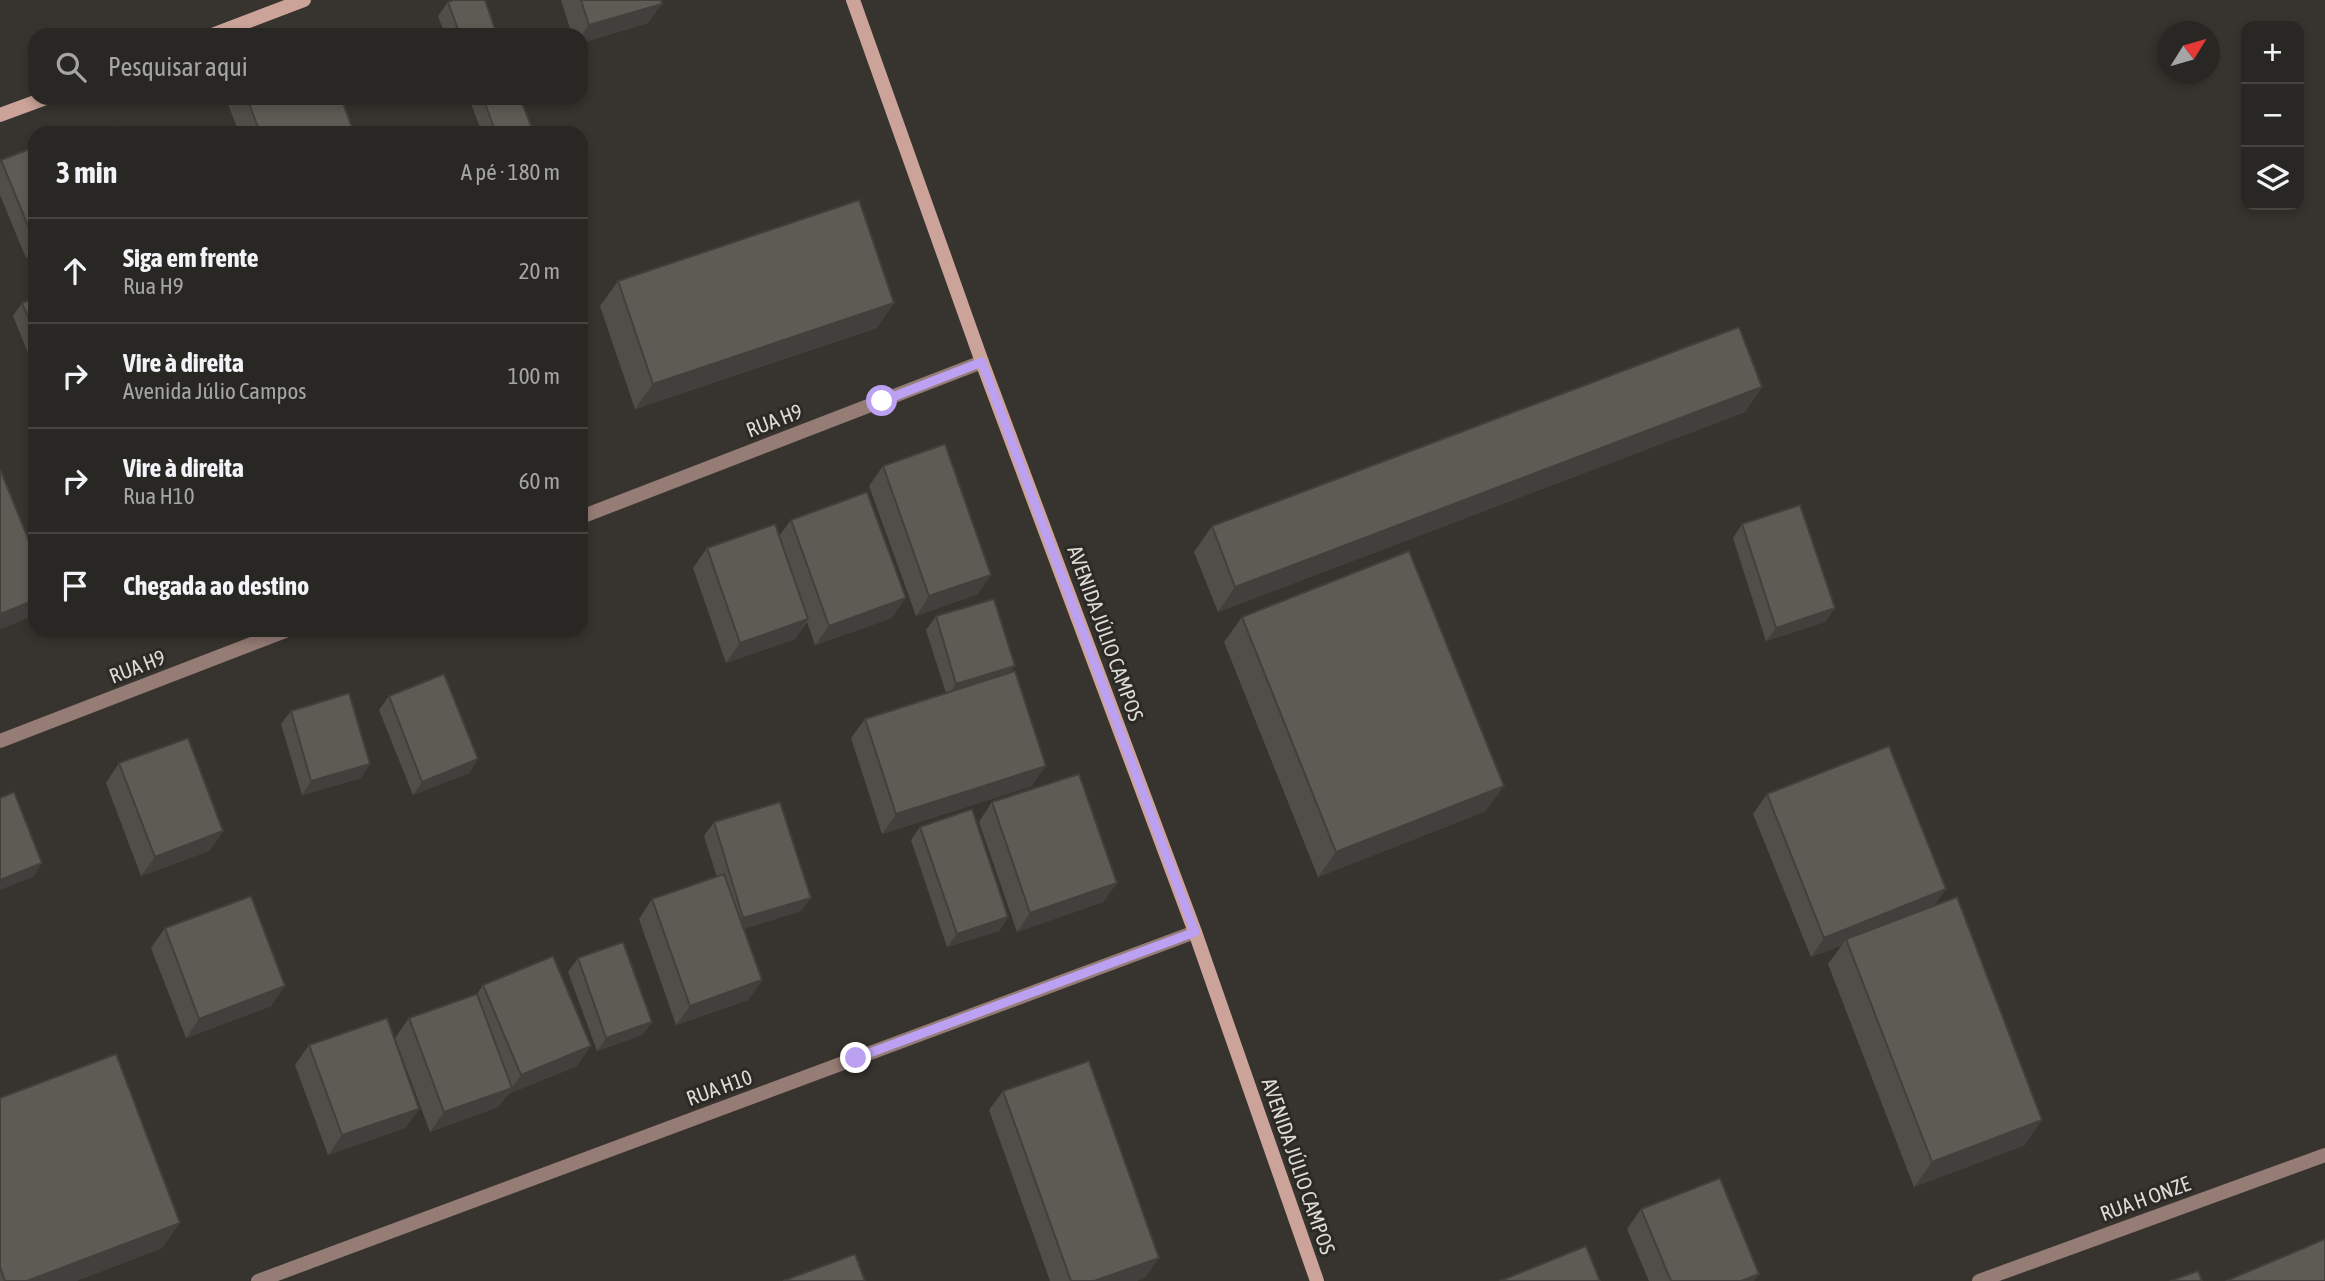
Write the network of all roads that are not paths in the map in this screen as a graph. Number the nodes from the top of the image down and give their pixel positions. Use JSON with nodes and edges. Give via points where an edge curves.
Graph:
{"nodes":[{"id":1,"x":304,"y":0,"type":"edge"},
{"id":2,"x":853,"y":0,"type":"edge"},
{"id":3,"x":230,"y":28,"type":"edge"},
{"id":4,"x":28,"y":105,"type":"edge"},
{"id":5,"x":0,"y":115,"type":"edge"},
{"id":6,"x":982,"y":362,"type":"junction"},
{"id":7,"x":588,"y":514,"type":"edge"},
{"id":8,"x":270,"y":637,"type":"edge"},
{"id":9,"x":0,"y":741,"type":"edge"},
{"id":10,"x":1195,"y":932,"type":"junction"},
{"id":11,"x":2325,"y":1155,"type":"edge"},
{"id":12,"x":258,"y":1281,"type":"edge"},
{"id":13,"x":1317,"y":1281,"type":"edge"},
{"id":14,"x":1979,"y":1281,"type":"edge"}],
"edges":[{"from":1,"to":3,"type":"street"},
{"from":2,"to":6,"type":"street","name":"AVENIDA JÚLIO CAMPOS"},
{"from":4,"to":5,"type":"street"},
{"from":6,"to":7,"type":"street","name":"RUA H9"},
{"from":6,"to":10,"type":"street","name":"AVENIDA JÚLIO CAMPOS"},
{"from":8,"to":9,"type":"street","name":"RUA H9"},
{"from":10,"to":12,"type":"street","name":"RUA H10"},
{"from":10,"to":13,"type":"street","name":"AVENIDA JÚLIO CAMPOS"},
{"from":11,"to":14,"type":"street","name":"RUA H ONZE"}]}
